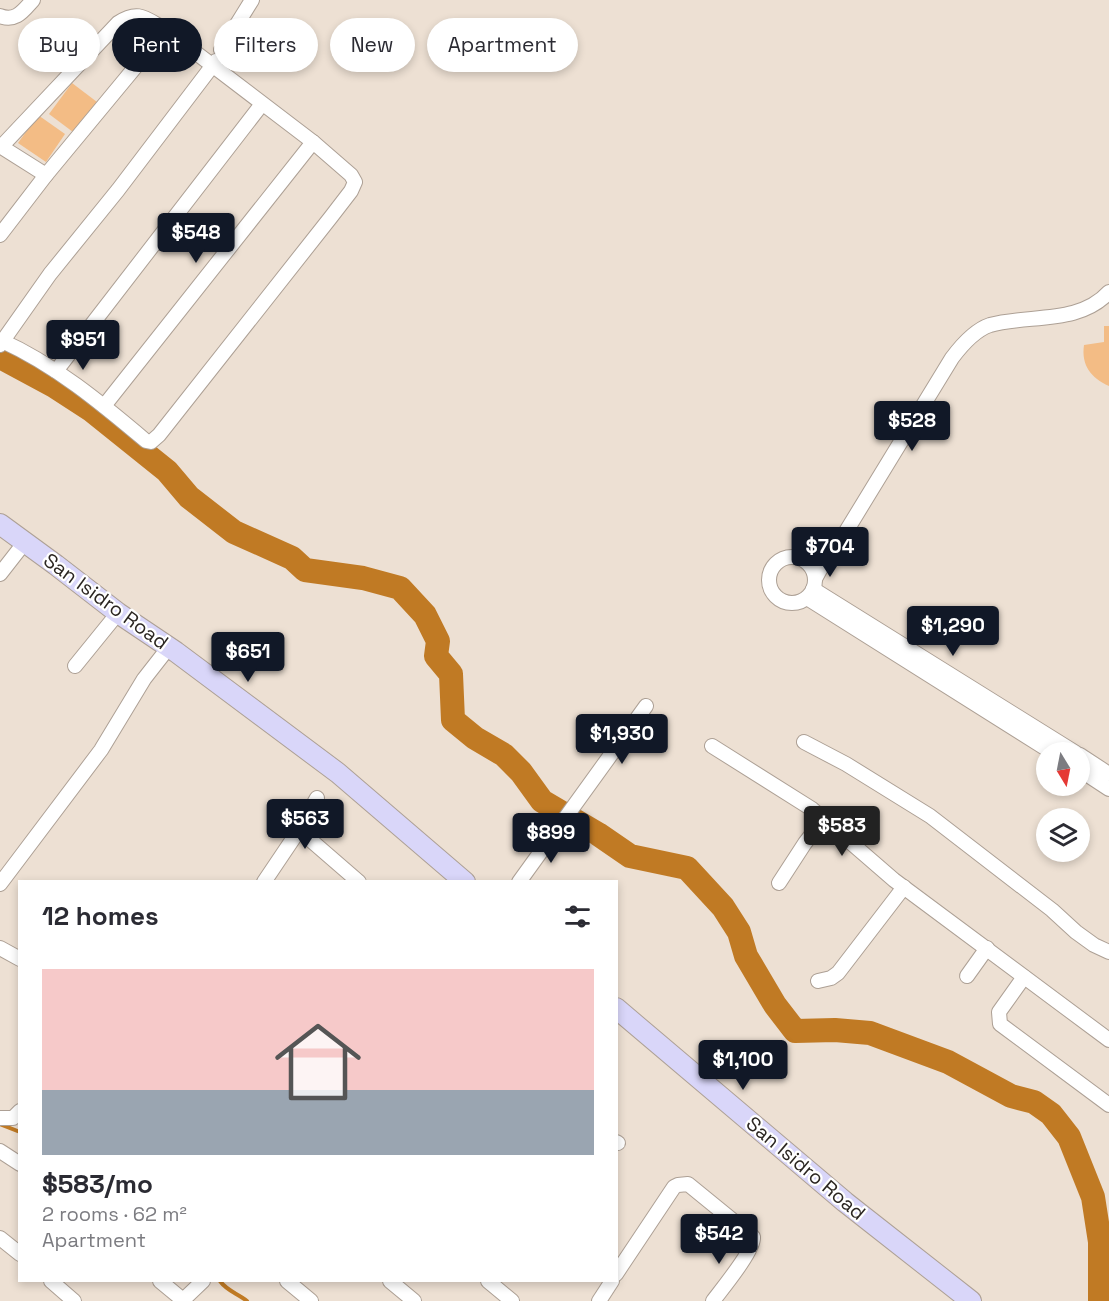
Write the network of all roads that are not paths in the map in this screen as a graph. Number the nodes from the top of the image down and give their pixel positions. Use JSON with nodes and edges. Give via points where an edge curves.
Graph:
{"nodes":[{"id":1,"x":33,"y":0,"type":"edge"},
{"id":2,"x":252,"y":0,"type":"edge"},
{"id":3,"x":0,"y":16,"type":"edge"},
{"id":4,"x":126,"y":18,"type":"edge"},
{"id":5,"x":146,"y":18,"type":"edge"},
{"id":6,"x":241,"y":18,"type":"edge"},
{"id":7,"x":112,"y":29,"type":"edge"},
{"id":8,"x":214,"y":62,"type":"edge"},
{"id":9,"x":131,"y":72,"type":"edge"},
{"id":10,"x":229,"y":72,"type":"edge"},
{"id":11,"x":262,"y":104,"type":"junction"},
{"id":12,"x":313,"y":142,"type":"junction"},
{"id":13,"x":1,"y":147,"type":"edge"},
{"id":14,"x":46,"y":175,"type":"junction"},
{"id":15,"x":6,"y":217,"type":"edge"},
{"id":16,"x":0,"y":235,"type":"edge"},
{"id":17,"x":1109,"y":292,"type":"edge"},
{"id":18,"x":1,"y":342,"type":"edge"},
{"id":19,"x":56,"y":370,"type":"junction"},
{"id":20,"x":104,"y":406,"type":"junction"},
{"id":21,"x":0,"y":524,"type":"edge"},
{"id":22,"x":25,"y":542,"type":"junction"},
{"id":23,"x":0,"y":574,"type":"edge"},
{"id":24,"x":812,"y":588,"type":"junction"},
{"id":25,"x":118,"y":613,"type":"junction"},
{"id":26,"x":169,"y":647,"type":"junction"},
{"id":27,"x":75,"y":666,"type":"dead end"},
{"id":28,"x":646,"y":706,"type":"dead end"},
{"id":29,"x":804,"y":742,"type":"dead end"},
{"id":30,"x":1037,"y":742,"type":"edge"},
{"id":31,"x":1059,"y":742,"type":"edge"},
{"id":32,"x":712,"y":746,"type":"dead end"},
{"id":33,"x":1090,"y":762,"type":"edge"},
{"id":34,"x":1109,"y":774,"type":"edge"},
{"id":35,"x":1090,"y":777,"type":"edge"},
{"id":36,"x":1109,"y":789,"type":"edge"},
{"id":37,"x":317,"y":798,"type":"dead end"},
{"id":38,"x":823,"y":820,"type":"junction"},
{"id":39,"x":299,"y":831,"type":"junction"},
{"id":40,"x":265,"y":880,"type":"edge"},
{"id":41,"x":354,"y":880,"type":"edge"},
{"id":42,"x":463,"y":880,"type":"edge"},
{"id":43,"x":520,"y":880,"type":"edge"},
{"id":44,"x":779,"y":883,"type":"dead end"},
{"id":45,"x":0,"y":884,"type":"edge"},
{"id":46,"x":904,"y":887,"type":"junction"},
{"id":47,"x":0,"y":948,"type":"edge"},
{"id":48,"x":987,"y":948,"type":"junction"},
{"id":49,"x":1109,"y":952,"type":"edge"},
{"id":50,"x":18,"y":958,"type":"edge"},
{"id":51,"x":967,"y":976,"type":"dead end"},
{"id":52,"x":1024,"y":977,"type":"junction"},
{"id":53,"x":818,"y":981,"type":"dead end"},
{"id":54,"x":618,"y":1010,"type":"edge"},
{"id":55,"x":1109,"y":1040,"type":"edge"},
{"id":56,"x":1109,"y":1105,"type":"edge"},
{"id":57,"x":18,"y":1113,"type":"edge"},
{"id":58,"x":0,"y":1118,"type":"edge"},
{"id":59,"x":0,"y":1151,"type":"edge"},
{"id":60,"x":18,"y":1163,"type":"edge"},
{"id":61,"x":0,"y":1238,"type":"edge"},
{"id":62,"x":17,"y":1246,"type":"edge"},
{"id":63,"x":618,"y":1271,"type":"edge"},
{"id":64,"x":52,"y":1282,"type":"edge"},
{"id":65,"x":161,"y":1282,"type":"edge"},
{"id":66,"x":202,"y":1282,"type":"edge"},
{"id":67,"x":288,"y":1282,"type":"edge"},
{"id":68,"x":391,"y":1282,"type":"edge"},
{"id":69,"x":489,"y":1282,"type":"edge"},
{"id":70,"x":611,"y":1282,"type":"edge"},
{"id":71,"x":74,"y":1301,"type":"edge"},
{"id":72,"x":183,"y":1301,"type":"edge"},
{"id":73,"x":311,"y":1301,"type":"edge"},
{"id":74,"x":414,"y":1301,"type":"edge"},
{"id":75,"x":512,"y":1301,"type":"edge"},
{"id":76,"x":599,"y":1301,"type":"edge"},
{"id":77,"x":713,"y":1301,"type":"edge"},
{"id":78,"x":971,"y":1301,"type":"edge"}],
"edges":[{"from":1,"to":3,"type":"street","via":[[17,17]]},
{"from":2,"to":6,"type":"street"},
{"from":4,"to":5,"type":"street"},
{"from":7,"to":13,"type":"street"},
{"from":8,"to":18,"type":"street"},
{"from":9,"to":14,"type":"street"},
{"from":10,"to":11,"type":"street"},
{"from":11,"to":12,"type":"street"},
{"from":11,"to":19,"type":"street"},
{"from":12,"to":20,"type":"street"},
{"from":12,"to":20,"type":"street","via":[[351,174],[353,187],[167,426],[154,440],[146,441]]},
{"from":13,"to":14,"type":"street"},
{"from":14,"to":15,"type":"street"},
{"from":15,"to":16,"type":"street"},
{"from":17,"to":24,"type":"street","via":[[1092,306],[1054,318],[988,326],[963,344]]},
{"from":18,"to":19,"type":"street"},
{"from":19,"to":20,"type":"street"},
{"from":21,"to":22,"type":"main road","name":"San Isidro Road"},
{"from":22,"to":23,"type":"street"},
{"from":22,"to":25,"type":"main road","name":"San Isidro Road"},
{"from":24,"to":30,"type":"street"},
{"from":24,"to":31,"type":"street"},
{"from":25,"to":26,"type":"main road","name":"San Isidro Road"},
{"from":25,"to":27,"type":"street"},
{"from":26,"to":42,"type":"main road","name":"San Isidro Road","via":[[338,773]]},
{"from":26,"to":45,"type":"street","via":[[144,679],[101,750]]},
{"from":28,"to":43,"type":"street"},
{"from":29,"to":49,"type":"street","via":[[930,816],[1076,932]]},
{"from":32,"to":38,"type":"street","via":[[812,809]]},
{"from":33,"to":34,"type":"street"},
{"from":35,"to":36,"type":"street"},
{"from":37,"to":39,"type":"street"},
{"from":38,"to":44,"type":"street"},
{"from":38,"to":46,"type":"street"},
{"from":39,"to":40,"type":"street"},
{"from":39,"to":41,"type":"street"},
{"from":46,"to":48,"type":"street"},
{"from":46,"to":53,"type":"street","via":[[838,974]]},
{"from":47,"to":50,"type":"street"},
{"from":48,"to":51,"type":"street"},
{"from":48,"to":52,"type":"street"},
{"from":52,"to":55,"type":"street"},
{"from":52,"to":56,"type":"street","via":[[999,1012],[1000,1024]]},
{"from":54,"to":78,"type":"main road","name":"San Isidro Road","via":[[845,1202]]},
{"from":57,"to":58,"type":"street","via":[[12,1118]]},
{"from":59,"to":60,"type":"street"},
{"from":61,"to":62,"type":"street"},
{"from":63,"to":77,"type":"street","via":[[674,1187],[688,1184],[753,1237]]},
{"from":64,"to":71,"type":"street"},
{"from":65,"to":72,"type":"street"},
{"from":66,"to":72,"type":"street"},
{"from":67,"to":73,"type":"street"},
{"from":68,"to":74,"type":"street"},
{"from":69,"to":75,"type":"street"},
{"from":70,"to":76,"type":"street"}]}
